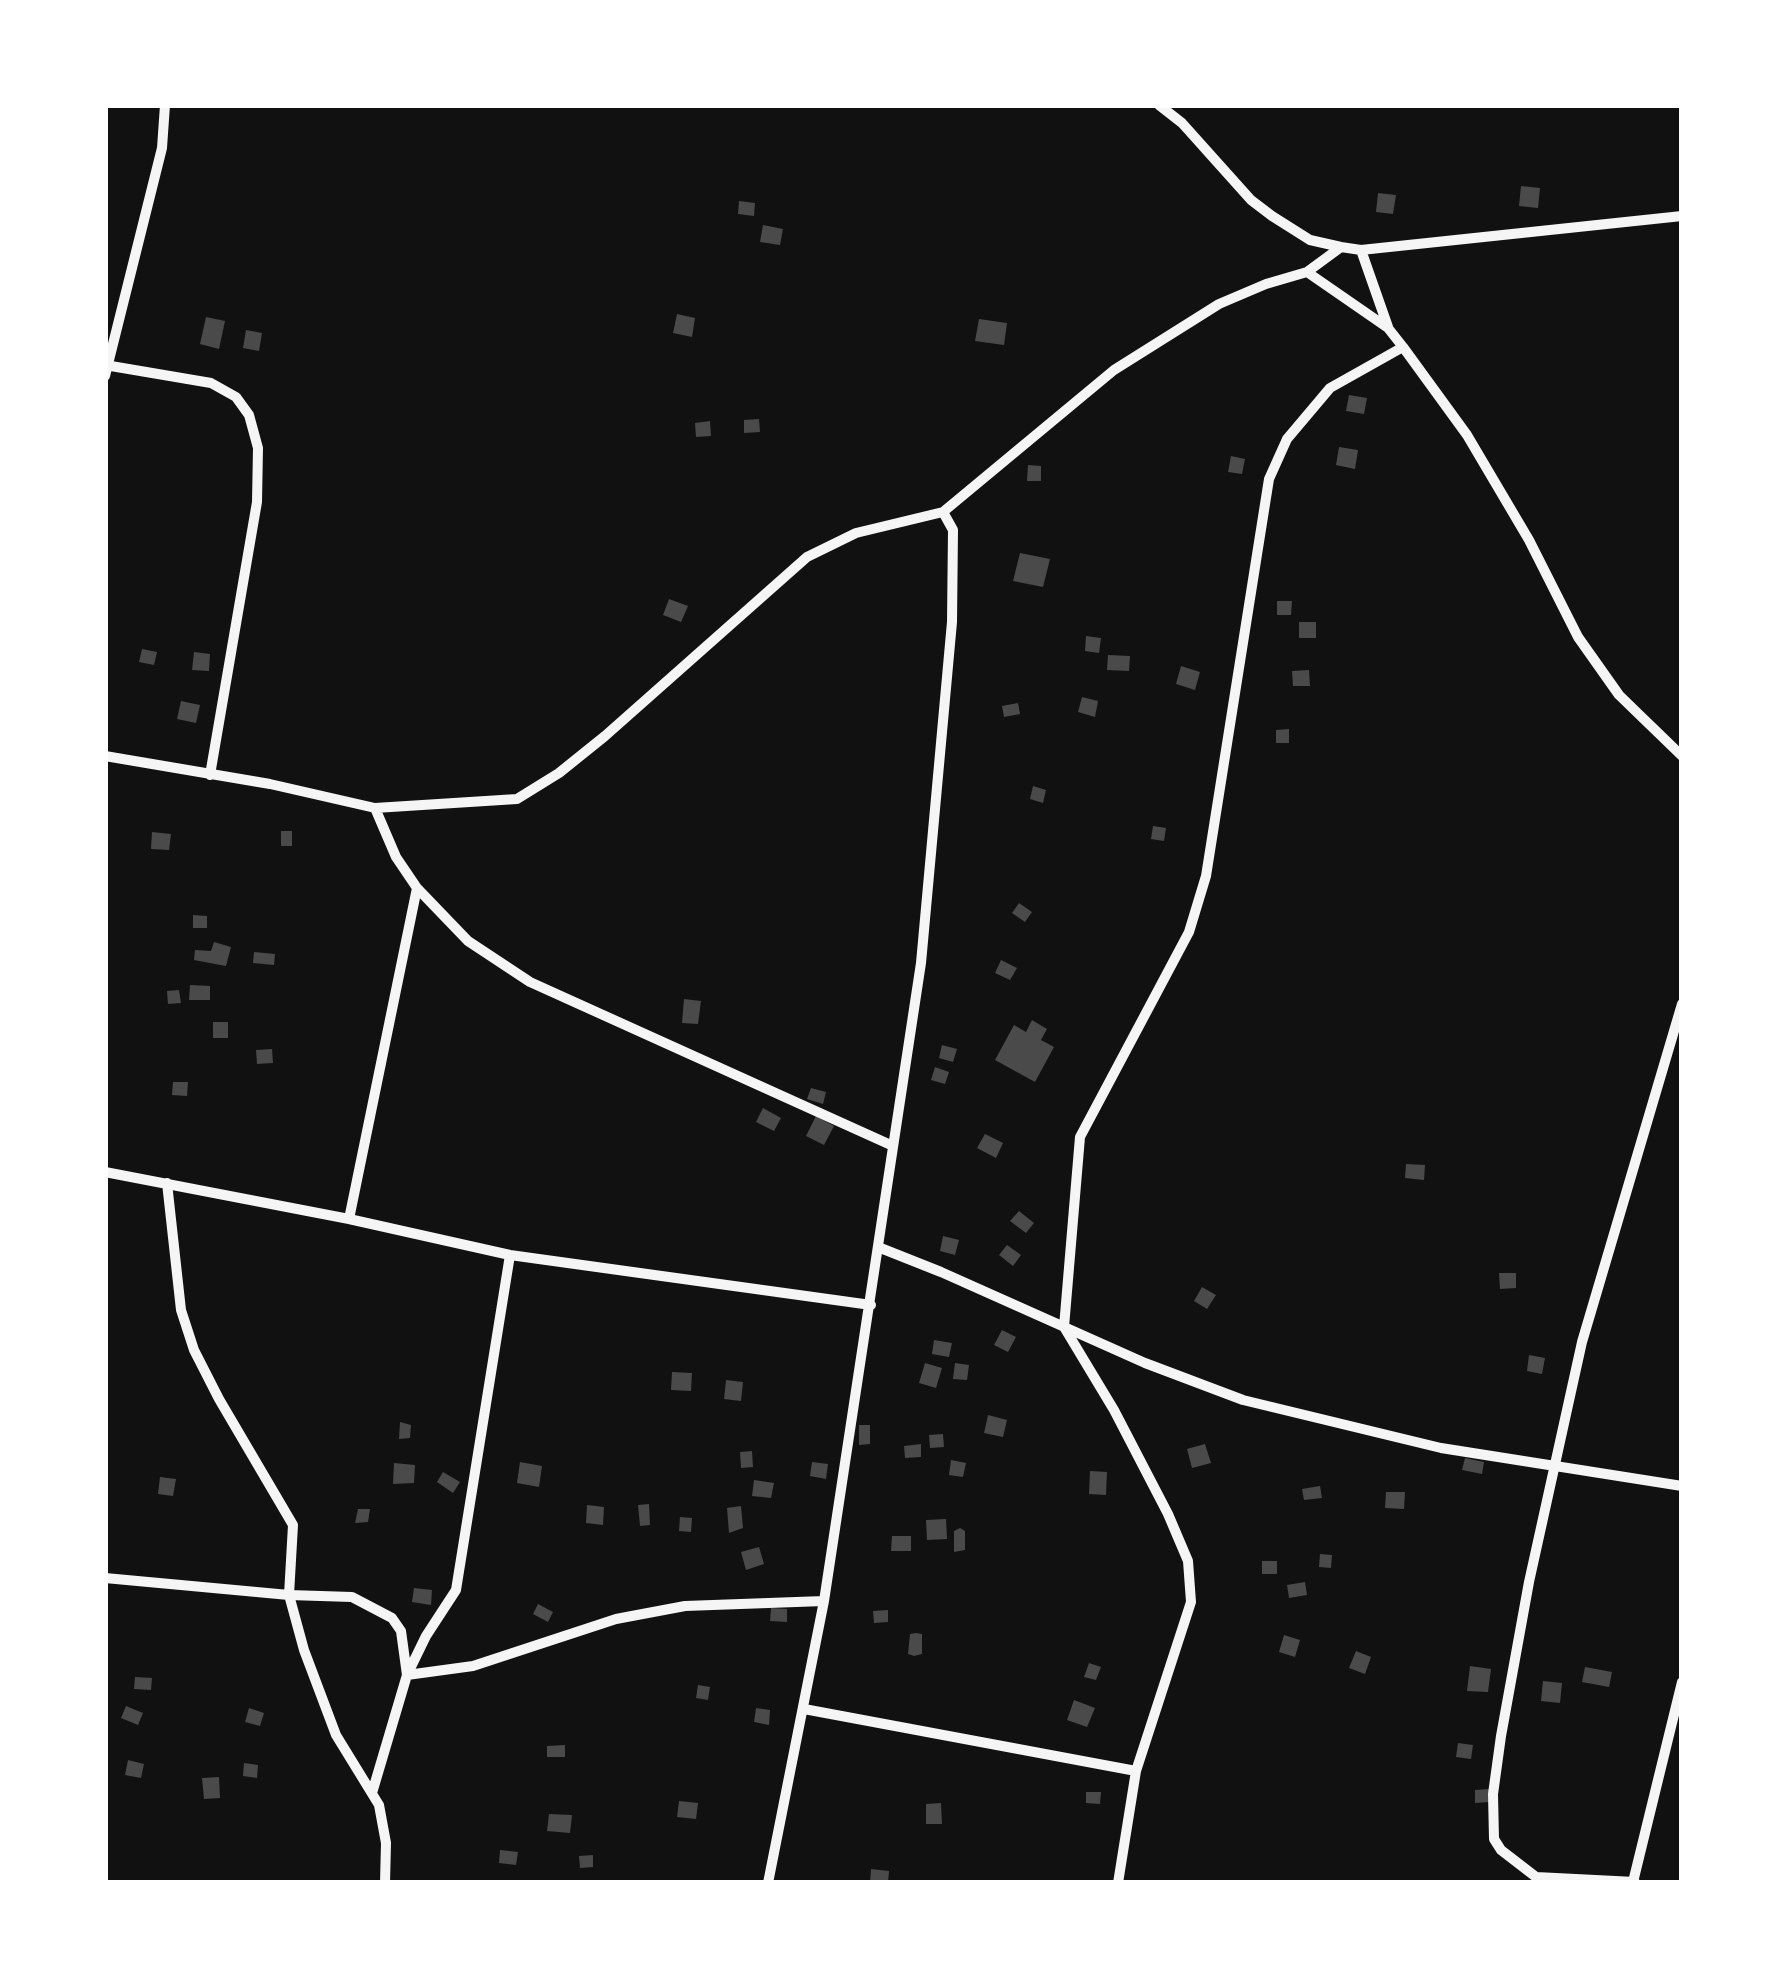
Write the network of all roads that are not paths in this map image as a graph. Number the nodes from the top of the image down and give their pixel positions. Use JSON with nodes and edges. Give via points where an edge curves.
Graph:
{"nodes":[{"id":1,"x":166,"y":105,"type":"edge"},
{"id":2,"x":1159,"y":105,"type":"edge"},
{"id":3,"x":1682,"y":216,"type":"edge"},
{"id":4,"x":1340,"y":247,"type":"junction"},
{"id":5,"x":1361,"y":250,"type":"junction"},
{"id":6,"x":1307,"y":272,"type":"junction"},
{"id":7,"x":1388,"y":328,"type":"junction"},
{"id":8,"x":1404,"y":347,"type":"junction"},
{"id":9,"x":106,"y":365,"type":"edge"},
{"id":10,"x":105,"y":376,"type":"edge"},
{"id":11,"x":944,"y":512,"type":"junction"},
{"id":12,"x":105,"y":756,"type":"edge"},
{"id":13,"x":1682,"y":756,"type":"edge"},
{"id":14,"x":210,"y":776,"type":"junction"},
{"id":15,"x":375,"y":808,"type":"junction"},
{"id":16,"x":417,"y":888,"type":"junction"},
{"id":17,"x":1682,"y":1004,"type":"edge"},
{"id":18,"x":893,"y":1146,"type":"junction"},
{"id":19,"x":105,"y":1172,"type":"edge"},
{"id":20,"x":167,"y":1182,"type":"junction"},
{"id":21,"x":350,"y":1219,"type":"junction"},
{"id":22,"x":878,"y":1248,"type":"junction"},
{"id":23,"x":510,"y":1255,"type":"junction"},
{"id":24,"x":871,"y":1305,"type":"junction"},
{"id":25,"x":1064,"y":1327,"type":"junction"},
{"id":26,"x":1553,"y":1465,"type":"junction"},
{"id":27,"x":1682,"y":1486,"type":"edge"},
{"id":28,"x":105,"y":1578,"type":"edge"},
{"id":29,"x":290,"y":1595,"type":"junction"},
{"id":30,"x":824,"y":1601,"type":"junction"},
{"id":31,"x":407,"y":1675,"type":"junction"},
{"id":32,"x":1682,"y":1682,"type":"edge"},
{"id":33,"x":804,"y":1710,"type":"junction"},
{"id":34,"x":1136,"y":1771,"type":"junction"},
{"id":35,"x":372,"y":1793,"type":"junction"},
{"id":36,"x":1538,"y":1880,"type":"edge"},
{"id":37,"x":1636,"y":1882,"type":"edge"},
{"id":38,"x":384,"y":1883,"type":"edge"},
{"id":39,"x":768,"y":1883,"type":"edge"},
{"id":40,"x":1118,"y":1883,"type":"edge"}],
"edges":[{"from":1,"to":9,"type":"street","via":[[162,148]]},
{"from":2,"to":4,"type":"street","via":[[1251,200],[1310,240]]},
{"from":3,"to":5,"type":"street"},
{"from":4,"to":5,"type":"street"},
{"from":4,"to":6,"type":"street"},
{"from":5,"to":7,"type":"street"},
{"from":6,"to":7,"type":"street"},
{"from":6,"to":11,"type":"street","via":[[1219,304],[1114,370]]},
{"from":7,"to":8,"type":"street"},
{"from":8,"to":13,"type":"street","via":[[1467,435],[1578,637],[1619,695]]},
{"from":8,"to":25,"type":"street","via":[[1330,388],[1287,438],[1269,479],[1206,876],[1188,932],[1080,1137]]},
{"from":9,"to":10,"type":"street"},
{"from":9,"to":14,"type":"street","via":[[210,383],[236,397],[258,448],[258,502]]},
{"from":11,"to":15,"type":"street","via":[[856,533],[808,558],[606,736],[532,791],[504,801]]},
{"from":11,"to":18,"type":"street","via":[[953,530],[952,622],[921,963]]},
{"from":12,"to":14,"type":"street"},
{"from":14,"to":15,"type":"street"},
{"from":15,"to":16,"type":"street"},
{"from":16,"to":18,"type":"street","via":[[468,942],[530,982]]},
{"from":16,"to":21,"type":"street"},
{"from":17,"to":26,"type":"street","via":[[1582,1342]]},
{"from":18,"to":22,"type":"street"},
{"from":19,"to":20,"type":"street"},
{"from":20,"to":21,"type":"street"},
{"from":20,"to":29,"type":"street","via":[[181,1310],[219,1399],[293,1526]]},
{"from":21,"to":23,"type":"street"},
{"from":22,"to":24,"type":"street"},
{"from":22,"to":25,"type":"street"},
{"from":23,"to":24,"type":"street"},
{"from":23,"to":31,"type":"street","via":[[456,1590]]},
{"from":24,"to":30,"type":"street"},
{"from":25,"to":26,"type":"street","via":[[1243,1400],[1442,1448]]},
{"from":25,"to":34,"type":"street","via":[[1114,1410],[1188,1561],[1192,1602]]},
{"from":26,"to":27,"type":"street"},
{"from":26,"to":36,"type":"street","via":[[1492,1794],[1494,1839]]},
{"from":28,"to":29,"type":"street"},
{"from":29,"to":31,"type":"street","via":[[352,1596],[392,1618],[401,1631]]},
{"from":29,"to":35,"type":"street","via":[[336,1736]]},
{"from":30,"to":31,"type":"street","via":[[685,1606],[616,1619],[473,1666]]},
{"from":30,"to":33,"type":"street"},
{"from":31,"to":35,"type":"street"},
{"from":32,"to":37,"type":"street"},
{"from":33,"to":34,"type":"street"},
{"from":33,"to":39,"type":"street"},
{"from":34,"to":40,"type":"street"},
{"from":35,"to":38,"type":"street","via":[[386,1843]]},
{"from":36,"to":37,"type":"street"}]}
